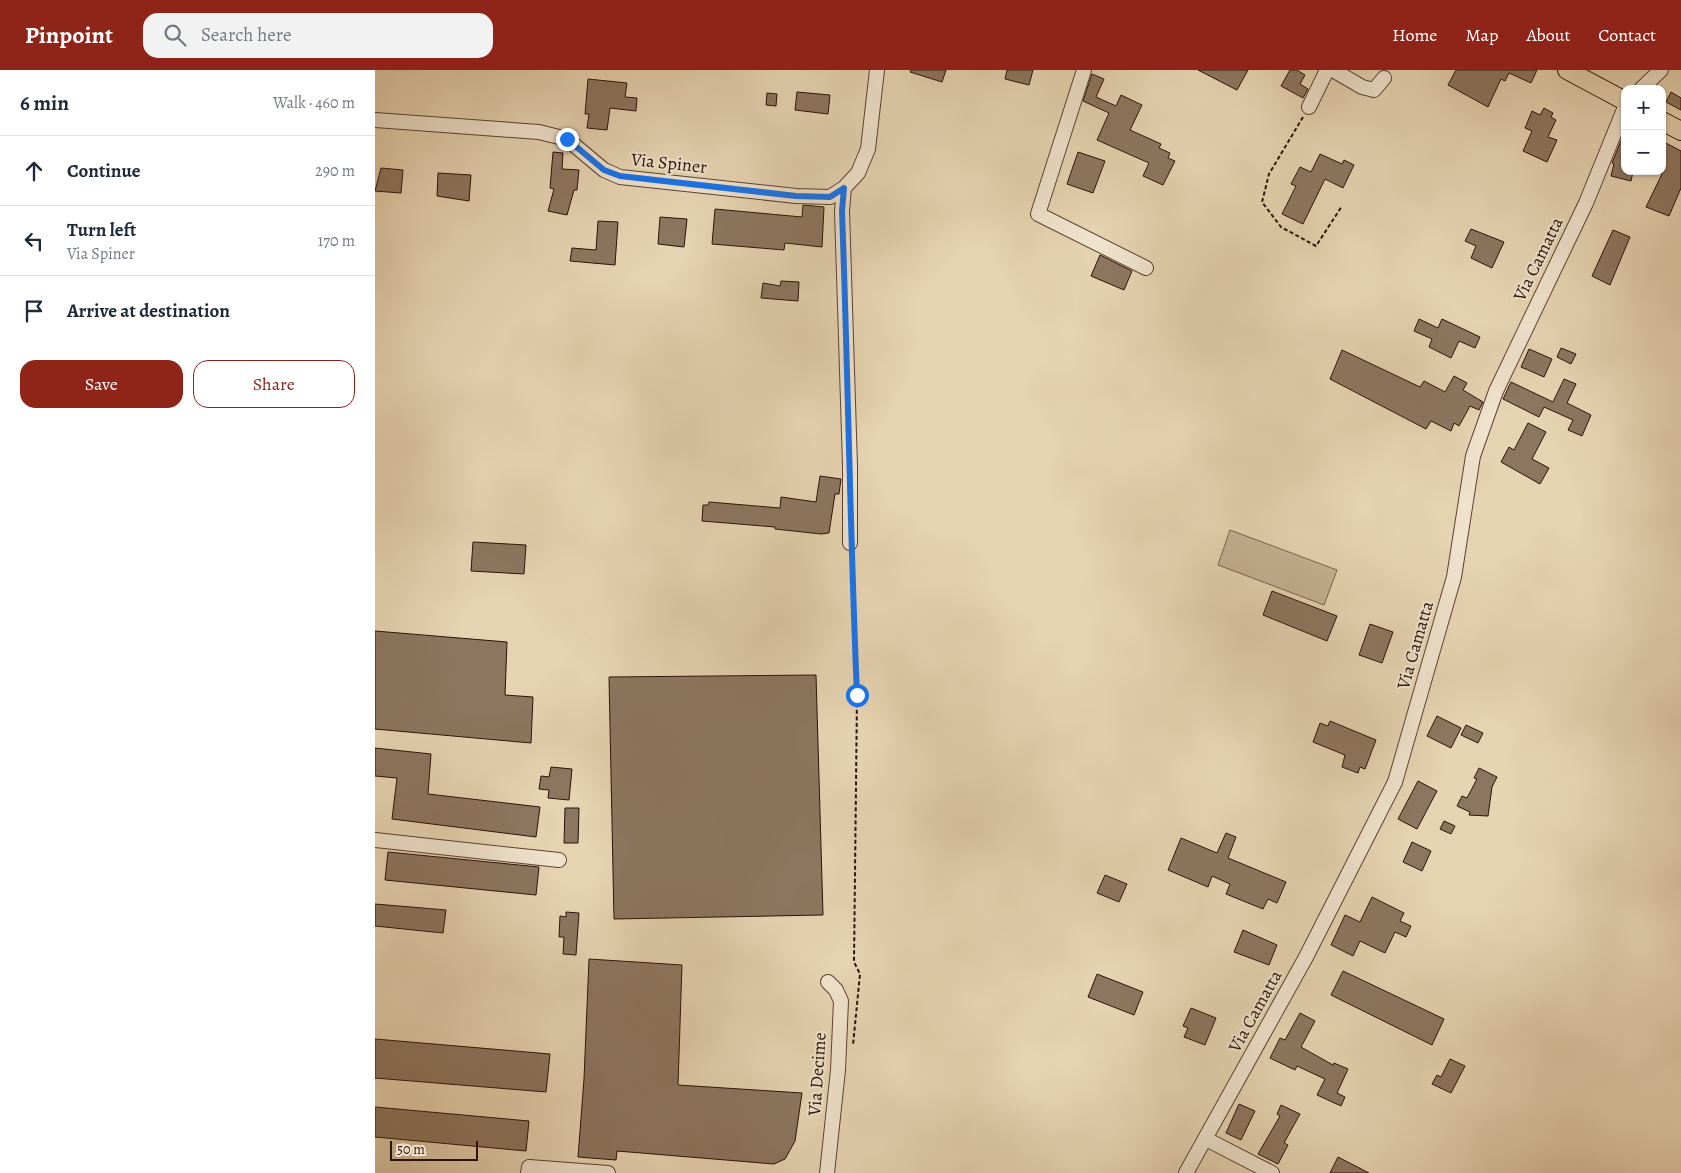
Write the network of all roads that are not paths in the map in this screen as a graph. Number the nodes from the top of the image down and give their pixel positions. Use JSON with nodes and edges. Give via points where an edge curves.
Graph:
{"nodes":[{"id":1,"x":877,"y":70,"type":"edge"},
{"id":2,"x":1084,"y":70,"type":"edge"},
{"id":3,"x":1327,"y":70,"type":"edge"},
{"id":4,"x":1333,"y":70,"type":"edge"},
{"id":5,"x":1567,"y":70,"type":"edge"},
{"id":6,"x":1661,"y":70,"type":"edge"},
{"id":7,"x":1384,"y":78,"type":"dead end"},
{"id":8,"x":1645,"y":85,"type":"edge"},
{"id":9,"x":1621,"y":99,"type":"edge"},
{"id":10,"x":1309,"y":107,"type":"road end"},
{"id":11,"x":1621,"y":116,"type":"edge"},
{"id":12,"x":375,"y":120,"type":"edge"},
{"id":13,"x":1666,"y":123,"type":"edge"},
{"id":14,"x":1681,"y":131,"type":"edge"},
{"id":15,"x":844,"y":188,"type":"junction"},
{"id":16,"x":1146,"y":268,"type":"dead end"},
{"id":17,"x":850,"y":543,"type":"road end"},
{"id":18,"x":375,"y":840,"type":"edge"},
{"id":19,"x":559,"y":860,"type":"dead end"},
{"id":20,"x":828,"y":982,"type":"dead end"},
{"id":21,"x":1206,"y":1139,"type":"junction"},
{"id":22,"x":528,"y":1173,"type":"edge"},
{"id":23,"x":608,"y":1173,"type":"edge"},
{"id":24,"x":827,"y":1173,"type":"edge"},
{"id":25,"x":1186,"y":1173,"type":"edge"},
{"id":26,"x":1272,"y":1173,"type":"edge"}],
"edges":[{"from":1,"to":15,"type":"street","name":"Via Spiner","via":[[868,149],[858,173]]},
{"from":2,"to":16,"type":"street","via":[[1038,214]]},
{"from":3,"to":10,"type":"street"},
{"from":4,"to":7,"type":"street","via":[[1375,90]]},
{"from":5,"to":9,"type":"main road"},
{"from":6,"to":8,"type":"street"},
{"from":11,"to":21,"type":"street","name":"Via Camatta","via":[[1586,203],[1496,390],[1473,456],[1454,577],[1395,782],[1306,957]]},
{"from":12,"to":15,"type":"street","name":"Via Spiner","via":[[539,132],[567,139],[604,170],[620,176],[796,196],[830,197]]},
{"from":13,"to":14,"type":"main road"},
{"from":15,"to":17,"type":"street"},
{"from":18,"to":19,"type":"street"},
{"from":20,"to":24,"type":"street","name":"Via Decime","via":[[841,1001],[839,1070]]},
{"from":21,"to":25,"type":"street","name":"Via Camatta"},
{"from":21,"to":26,"type":"street"},
{"from":22,"to":23,"type":"street","via":[[529,1167]]}]}
